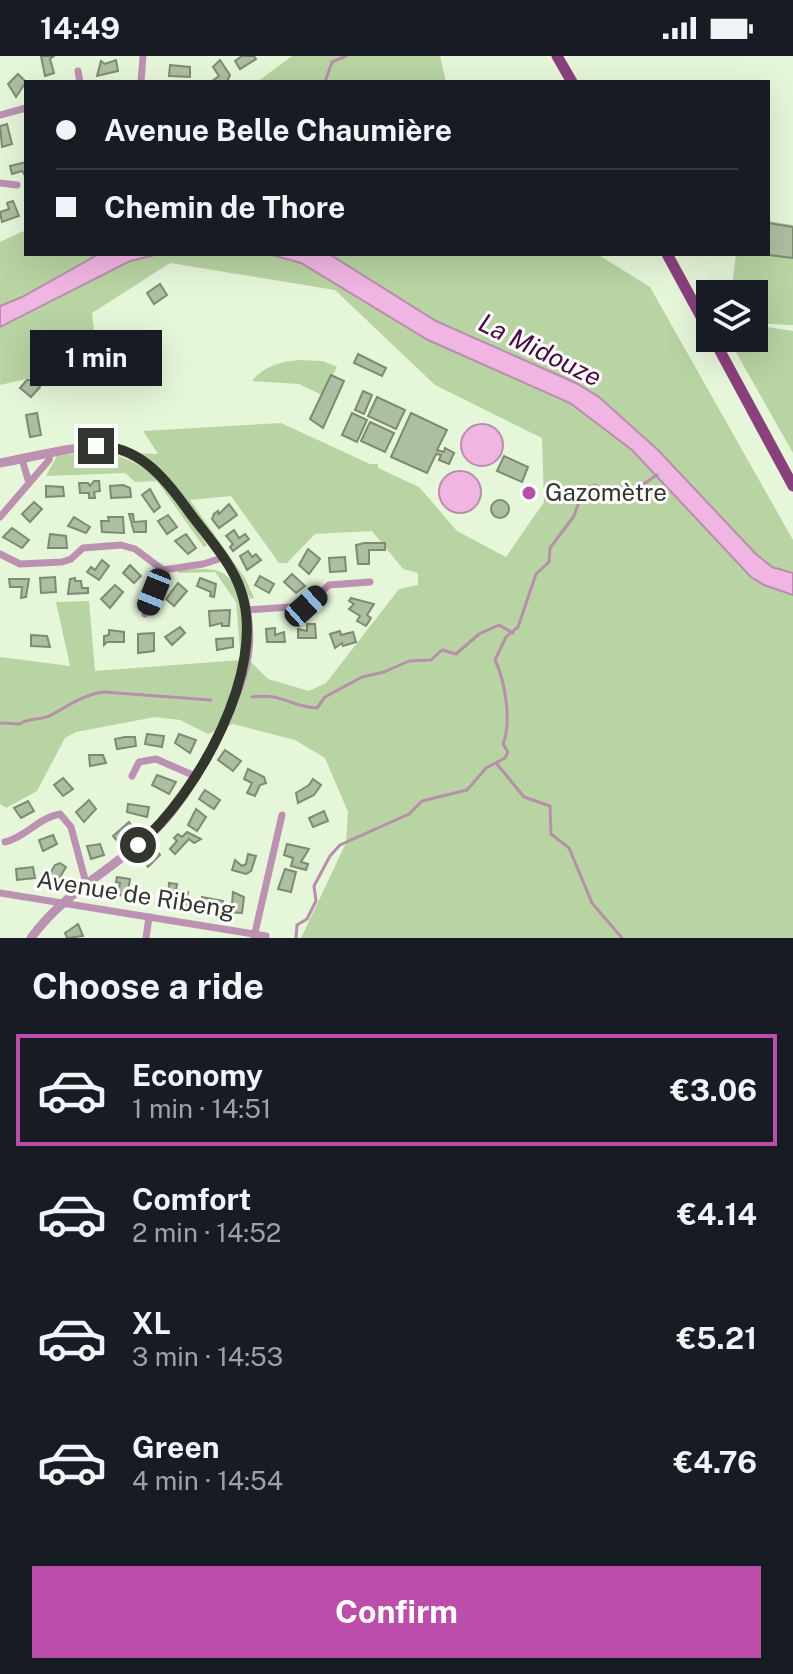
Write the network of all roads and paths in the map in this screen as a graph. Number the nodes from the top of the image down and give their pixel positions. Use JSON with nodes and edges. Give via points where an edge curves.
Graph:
{"nodes":[{"id":1,"x":143,"y":56,"type":"edge"},
{"id":2,"x":557,"y":56,"type":"edge"},
{"id":3,"x":78,"y":71,"type":"dead end"},
{"id":4,"x":80,"y":80,"type":"edge"},
{"id":5,"x":141,"y":80,"type":"edge"},
{"id":6,"x":571,"y":80,"type":"edge"},
{"id":7,"x":24,"y":109,"type":"edge"},
{"id":8,"x":0,"y":115,"type":"edge"},
{"id":9,"x":0,"y":183,"type":"edge"},
{"id":10,"x":17,"y":185,"type":"dead end"},
{"id":11,"x":668,"y":256,"type":"edge"},
{"id":12,"x":696,"y":308,"type":"edge"},
{"id":13,"x":720,"y":352,"type":"edge"},
{"id":14,"x":50,"y":453,"type":"junction"},
{"id":15,"x":22,"y":459,"type":"junction"},
{"id":16,"x":0,"y":463,"type":"edge"},
{"id":17,"x":29,"y":483,"type":"junction"},
{"id":18,"x":793,"y":486,"type":"edge"},
{"id":19,"x":0,"y":517,"type":"edge"},
{"id":20,"x":0,"y":554,"type":"edge"},
{"id":21,"x":222,"y":558,"type":"junction"},
{"id":22,"x":163,"y":570,"type":"junction"},
{"id":23,"x":370,"y":582,"type":"dead end"},
{"id":24,"x":246,"y":610,"type":"junction"},
{"id":25,"x":145,"y":614,"type":"dead end"},
{"id":26,"x":132,"y":776,"type":"dead end"},
{"id":27,"x":195,"y":776,"type":"junction"},
{"id":28,"x":282,"y":815,"type":"dead end"},
{"id":29,"x":5,"y":842,"type":"dead end"},
{"id":30,"x":86,"y":883,"type":"junction"},
{"id":31,"x":0,"y":893,"type":"edge"},
{"id":32,"x":61,"y":903,"type":"junction"},
{"id":33,"x":149,"y":917,"type":"junction"},
{"id":34,"x":254,"y":936,"type":"edge"},
{"id":35,"x":266,"y":936,"type":"dead end"},
{"id":36,"x":31,"y":938,"type":"edge"},
{"id":37,"x":146,"y":938,"type":"edge"}],
"edges":[{"from":1,"to":5,"type":"street"},
{"from":2,"to":6,"type":"main road"},
{"from":3,"to":4,"type":"street"},
{"from":7,"to":8,"type":"street"},
{"from":9,"to":10,"type":"street"},
{"from":11,"to":12,"type":"main road"},
{"from":13,"to":18,"type":"main road"},
{"from":14,"to":15,"type":"street"},
{"from":14,"to":17,"type":"street"},
{"from":14,"to":21,"type":"street","via":[[107,446],[135,455],[160,475]]},
{"from":15,"to":16,"type":"street"},
{"from":15,"to":17,"type":"street"},
{"from":17,"to":19,"type":"street"},
{"from":20,"to":22,"type":"street","via":[[20,564],[62,562],[83,548],[121,545]]},
{"from":21,"to":22,"type":"street"},
{"from":21,"to":24,"type":"street","via":[[237,579]]},
{"from":22,"to":25,"type":"street"},
{"from":23,"to":24,"type":"street","via":[[329,585],[306,606]]},
{"from":24,"to":27,"type":"street","via":[[246,665]]},
{"from":26,"to":27,"type":"street","via":[[139,762],[156,759]]},
{"from":27,"to":30,"type":"street","via":[[155,831]]},
{"from":28,"to":34,"type":"street"},
{"from":29,"to":30,"type":"street","via":[[60,814],[71,827]]},
{"from":30,"to":32,"type":"street"},
{"from":31,"to":32,"type":"street","name":"Avenue de Ribeng"},
{"from":32,"to":33,"type":"street","name":"Avenue de Ribeng"},
{"from":32,"to":36,"type":"street"},
{"from":33,"to":34,"type":"street","name":"Avenue de Ribeng"},
{"from":33,"to":37,"type":"street"},
{"from":34,"to":35,"type":"street","name":"Avenue de Ribeng"}]}
